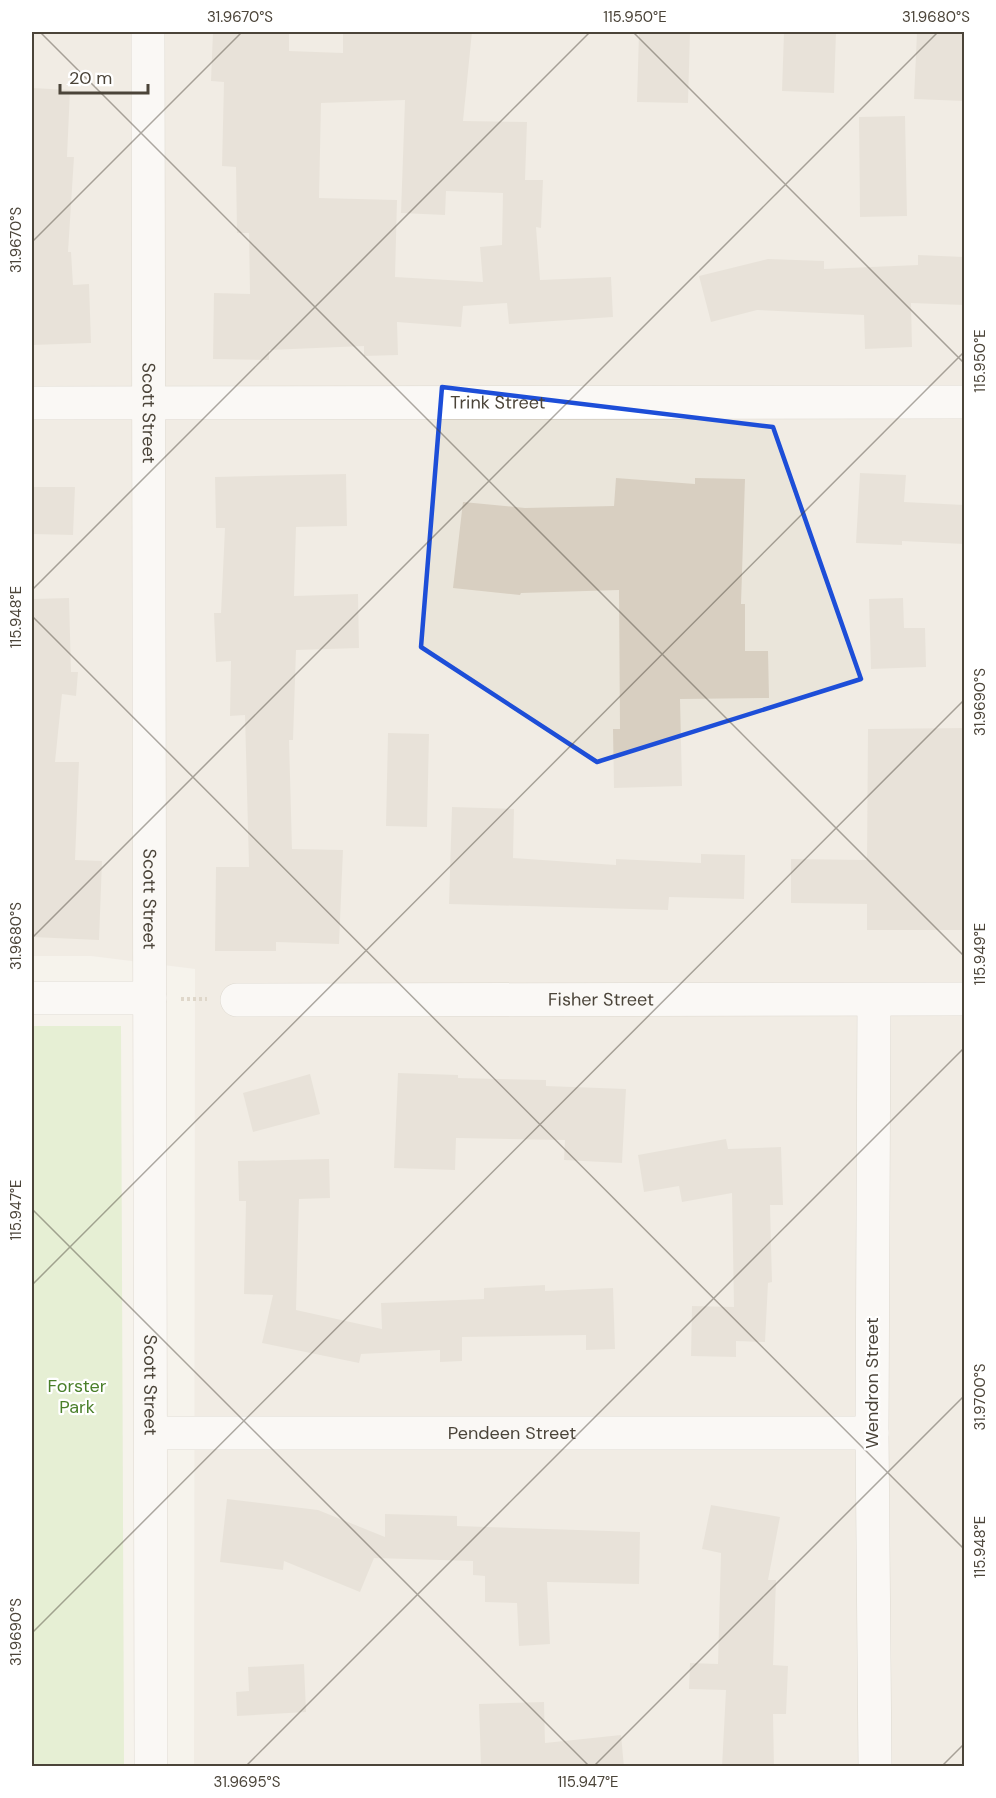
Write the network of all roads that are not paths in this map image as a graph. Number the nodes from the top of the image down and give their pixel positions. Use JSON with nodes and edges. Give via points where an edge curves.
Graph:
{"nodes":[{"id":1,"x":147,"y":32,"type":"edge"},
{"id":2,"x":964,"y":402,"type":"edge"},
{"id":3,"x":32,"y":403,"type":"edge"},
{"id":4,"x":147,"y":403,"type":"junction"},
{"id":5,"x":32,"y":998,"type":"edge"},
{"id":6,"x":150,"y":998,"type":"junction"},
{"id":7,"x":964,"y":999,"type":"edge"},
{"id":8,"x":237,"y":1000,"type":"road end"},
{"id":9,"x":874,"y":1000,"type":"junction"},
{"id":10,"x":872,"y":1432,"type":"junction"},
{"id":11,"x":152,"y":1433,"type":"junction"},
{"id":12,"x":151,"y":1767,"type":"edge"},
{"id":13,"x":875,"y":1767,"type":"edge"}],
"edges":[{"from":1,"to":4,"type":"street","name":"Scott Street"},
{"from":2,"to":4,"type":"street","name":"Trink Street"},
{"from":3,"to":4,"type":"street","name":"Trink Street"},
{"from":4,"to":6,"type":"street","name":"Scott Street"},
{"from":5,"to":6,"type":"street"},
{"from":6,"to":11,"type":"street","name":"Scott Street"},
{"from":7,"to":9,"type":"street","name":"Fisher Street"},
{"from":8,"to":9,"type":"street","name":"Fisher Street"},
{"from":9,"to":10,"type":"street","name":"Wendron Street"},
{"from":10,"to":11,"type":"street","name":"Pendeen Street"},
{"from":10,"to":13,"type":"street","name":"Wendron Street"},
{"from":11,"to":12,"type":"street","name":"Scott Street"}]}
